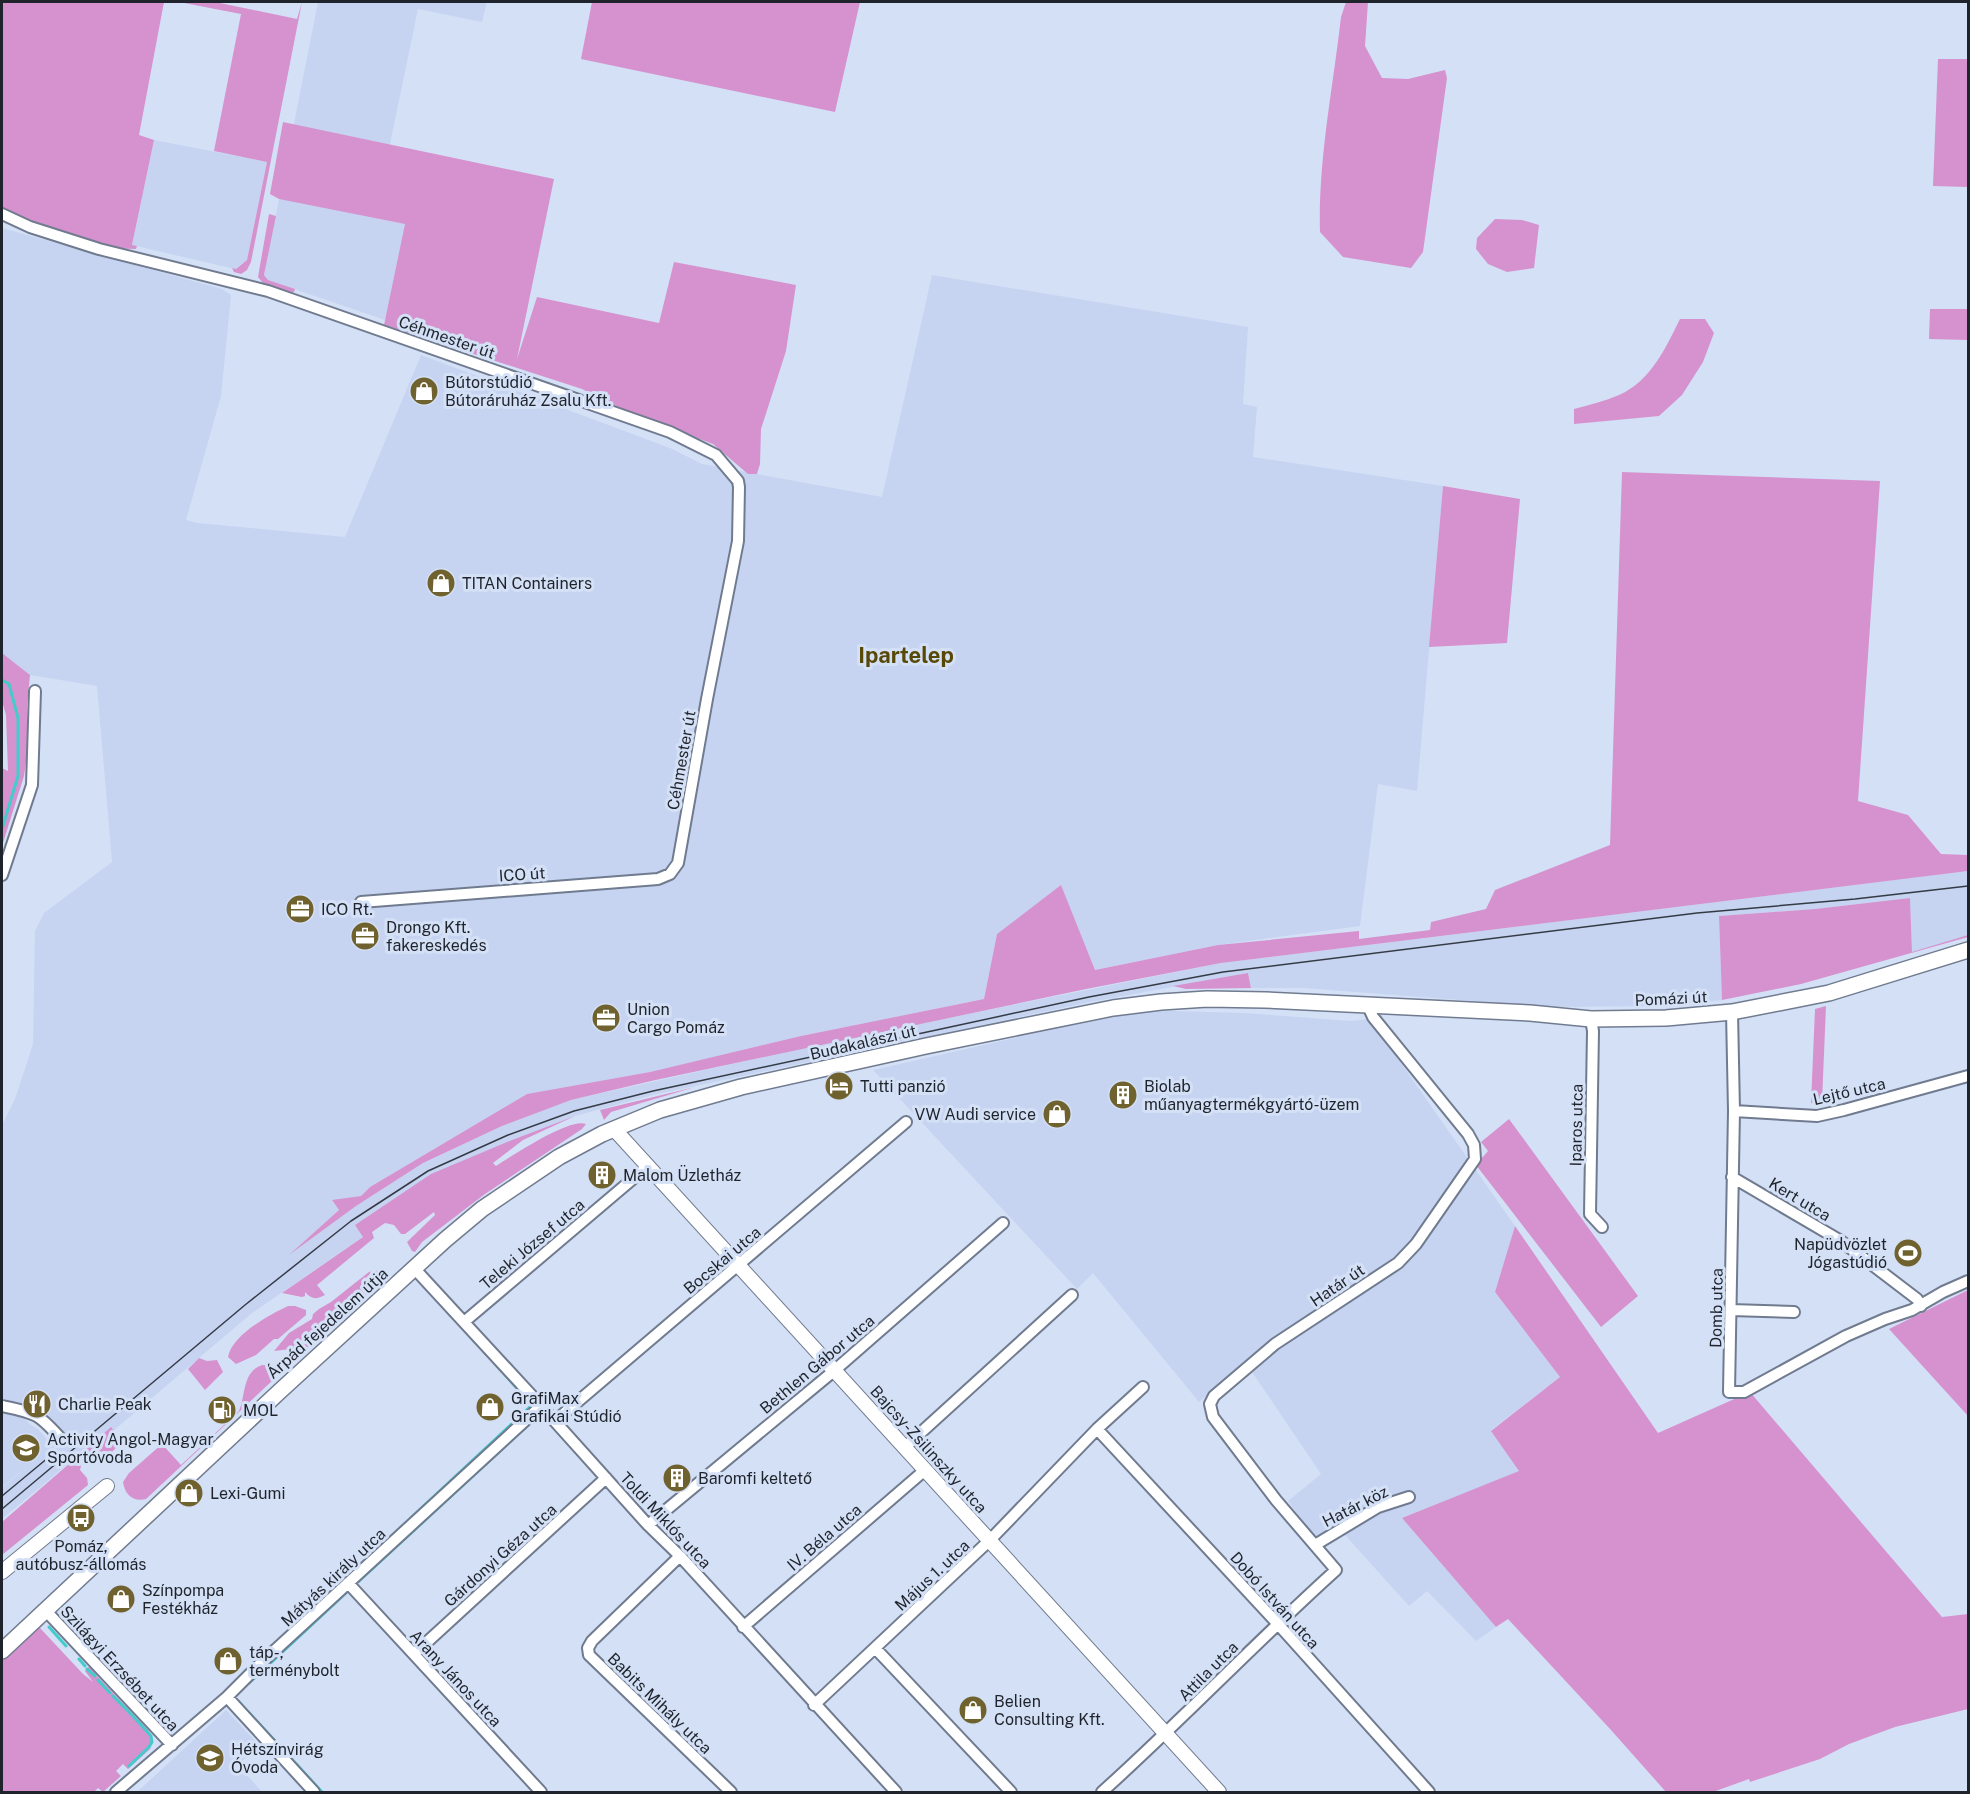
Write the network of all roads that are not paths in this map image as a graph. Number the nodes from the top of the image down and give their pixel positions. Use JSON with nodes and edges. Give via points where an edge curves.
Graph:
{"nodes":[{"id":1,"x":2,"y":214,"type":"edge"},
{"id":2,"x":35,"y":691,"type":"dead end"},
{"id":3,"x":678,"y":863,"type":"joint"},
{"id":4,"x":2,"y":875,"type":"edge"},
{"id":5,"x":362,"y":902,"type":"dead end"},
{"id":6,"x":1968,"y":950,"type":"edge"},
{"id":7,"x":1368,"y":1006,"type":"junction"},
{"id":8,"x":1732,"y":1012,"type":"junction"},
{"id":9,"x":1591,"y":1019,"type":"junction"},
{"id":10,"x":1968,"y":1076,"type":"edge"},
{"id":11,"x":1734,"y":1111,"type":"junction"},
{"id":12,"x":906,"y":1122,"type":"dead end"},
{"id":13,"x":614,"y":1129,"type":"junction"},
{"id":14,"x":648,"y":1166,"type":"junction"},
{"id":15,"x":1732,"y":1177,"type":"junction"},
{"id":16,"x":1003,"y":1224,"type":"dead end"},
{"id":17,"x":1602,"y":1227,"type":"dead end"},
{"id":18,"x":739,"y":1266,"type":"junction"},
{"id":19,"x":414,"y":1268,"type":"junction"},
{"id":20,"x":1968,"y":1281,"type":"edge"},
{"id":21,"x":1072,"y":1295,"type":"dead end"},
{"id":22,"x":1921,"y":1306,"type":"junction"},
{"id":23,"x":1731,"y":1310,"type":"junction"},
{"id":24,"x":1794,"y":1312,"type":"dead end"},
{"id":25,"x":464,"y":1322,"type":"junction"},
{"id":26,"x":835,"y":1370,"type":"junction"},
{"id":27,"x":1143,"y":1387,"type":"dead end"},
{"id":28,"x":2,"y":1406,"type":"edge"},
{"id":29,"x":541,"y":1406,"type":"junction"},
{"id":30,"x":555,"y":1421,"type":"junction"},
{"id":31,"x":1097,"y":1429,"type":"junction"},
{"id":32,"x":61,"y":1439,"type":"dead end"},
{"id":33,"x":905,"y":1448,"type":"junction"},
{"id":34,"x":925,"y":1470,"type":"junction"},
{"id":35,"x":606,"y":1478,"type":"junction"},
{"id":36,"x":107,"y":1486,"type":"dead end"},
{"id":37,"x":1409,"y":1497,"type":"dead end"},
{"id":38,"x":648,"y":1525,"type":"junction"},
{"id":39,"x":990,"y":1540,"type":"junction"},
{"id":40,"x":1315,"y":1545,"type":"junction"},
{"id":41,"x":680,"y":1556,"type":"junction"},
{"id":42,"x":1336,"y":1570,"type":"joint"},
{"id":43,"x":2,"y":1572,"type":"edge"},
{"id":44,"x":348,"y":1583,"type":"junction"},
{"id":45,"x":46,"y":1611,"type":"junction"},
{"id":46,"x":1277,"y":1623,"type":"junction"},
{"id":47,"x":743,"y":1627,"type":"junction"},
{"id":48,"x":875,"y":1648,"type":"junction"},
{"id":49,"x":2,"y":1651,"type":"edge"},
{"id":50,"x":414,"y":1654,"type":"junction"},
{"id":51,"x":227,"y":1697,"type":"junction"},
{"id":52,"x":814,"y":1706,"type":"junction"},
{"id":53,"x":1166,"y":1734,"type":"junction"},
{"id":54,"x":172,"y":1745,"type":"junction"},
{"id":55,"x":116,"y":1792,"type":"edge"},
{"id":56,"x":314,"y":1792,"type":"edge"},
{"id":57,"x":541,"y":1792,"type":"edge"},
{"id":58,"x":731,"y":1792,"type":"edge"},
{"id":59,"x":896,"y":1792,"type":"edge"},
{"id":60,"x":1011,"y":1792,"type":"edge"},
{"id":61,"x":1102,"y":1792,"type":"edge"},
{"id":62,"x":1219,"y":1792,"type":"edge"},
{"id":63,"x":1429,"y":1792,"type":"edge"}],
"edges":[{"from":1,"to":3,"type":"street","name":"Céhmester út","via":[[99,249],[268,291],[670,432],[716,455],[738,481],[738,541]]},
{"from":2,"to":4,"type":"street","via":[[32,785]]},
{"from":3,"to":5,"type":"street","name":"ICO út","via":[[669,874],[657,879]]},
{"from":6,"to":8,"type":"main road","name":"Pomázi út","via":[[1829,993]]},
{"from":7,"to":9,"type":"main road","name":"Pomázi út"},
{"from":7,"to":13,"type":"main road","name":"Budakalászi út","via":[[1207,999],[1113,1008],[741,1087],[683,1102]]},
{"from":7,"to":40,"type":"street","name":"Határ út","via":[[1468,1134],[1475,1159],[1416,1244],[1398,1263],[1275,1344],[1214,1396],[1210,1404],[1214,1417],[1243,1457]]},
{"from":8,"to":9,"type":"main road","name":"Pomázi út"},
{"from":8,"to":11,"type":"street","name":"Domb utca"},
{"from":9,"to":17,"type":"street","name":"Iparos utca","via":[[1590,1214]]},
{"from":10,"to":11,"type":"street","name":"Lejtő utca","via":[[1817,1116]]},
{"from":11,"to":15,"type":"street","name":"Domb utca"},
{"from":12,"to":18,"type":"street","name":"Bocskai utca"},
{"from":13,"to":14,"type":"street","name":"Bajcsy-Zsilinszky utca"},
{"from":13,"to":19,"type":"main road","name":"Budakalászi út","via":[[558,1157],[500,1196]]},
{"from":14,"to":18,"type":"street","name":"Bajcsy-Zsilinszky utca"},
{"from":14,"to":25,"type":"street","name":"Teleki József utca"},
{"from":15,"to":22,"type":"street","name":"Kert utca","via":[[1841,1241]]},
{"from":15,"to":23,"type":"street","name":"Domb utca"},
{"from":16,"to":26,"type":"street","name":"Bethlen Gábor utca"},
{"from":18,"to":26,"type":"street","name":"Bajcsy-Zsilinszky utca"},
{"from":18,"to":30,"type":"street","name":"Bocskai utca"},
{"from":19,"to":25,"type":"street","name":"Toldi Miklós utca"},
{"from":19,"to":45,"type":"main road","name":"Árpád fejedelem útja"},
{"from":20,"to":22,"type":"street"},
{"from":21,"to":33,"type":"street"},
{"from":22,"to":23,"type":"street","name":"Domb utca","via":[[1846,1336],[1744,1392],[1730,1392]]},
{"from":23,"to":24,"type":"street"},
{"from":25,"to":29,"type":"street","name":"Toldi Miklós utca"},
{"from":26,"to":33,"type":"street","name":"Bajcsy-Zsilinszky utca"},
{"from":26,"to":38,"type":"street","name":"Bethlen Gábor utca"},
{"from":27,"to":31,"type":"street","name":"Május 1. utca"},
{"from":28,"to":32,"type":"street","via":[[32,1412]]},
{"from":29,"to":30,"type":"street","name":"Toldi Miklós utca"},
{"from":29,"to":44,"type":"street","name":"Mátyás király utca"},
{"from":30,"to":35,"type":"street","name":"Toldi Miklós utca"},
{"from":31,"to":39,"type":"street","name":"Május 1. utca"},
{"from":31,"to":46,"type":"street","name":"Dobó István utca"},
{"from":33,"to":34,"type":"street","name":"Bajcsy-Zsilinszky utca"},
{"from":34,"to":39,"type":"street","name":"Bajcsy-Zsilinszky utca"},
{"from":34,"to":47,"type":"street","name":"IV. Béla utca"},
{"from":35,"to":38,"type":"street","name":"Toldi Miklós utca"},
{"from":35,"to":50,"type":"street","name":"Gárdonyi Géza utca"},
{"from":36,"to":43,"type":"street"},
{"from":37,"to":40,"type":"street","name":"Határ köz","via":[[1378,1507]]},
{"from":38,"to":41,"type":"street","name":"Toldi Miklós utca"},
{"from":39,"to":48,"type":"street","name":"Május 1. utca"},
{"from":39,"to":53,"type":"street","name":"Bajcsy-Zsilinszky utca"},
{"from":40,"to":42,"type":"street","name":"Határ út"},
{"from":41,"to":47,"type":"street","name":"Toldi Miklós utca"},
{"from":41,"to":58,"type":"street","name":"Babits Mihály utca","via":[[592,1641],[589,1655]]},
{"from":42,"to":46,"type":"street","name":"Attila utca"},
{"from":44,"to":50,"type":"street","name":"Arany János utca"},
{"from":44,"to":51,"type":"street","name":"Mátyás király utca"},
{"from":45,"to":49,"type":"main road","name":"Árpád fejedelem útja"},
{"from":45,"to":54,"type":"street","name":"Szilágyi Erzsébet utca"},
{"from":46,"to":53,"type":"street","name":"Attila utca"},
{"from":46,"to":63,"type":"street","name":"Dobó István utca"},
{"from":47,"to":52,"type":"street","name":"Toldi Miklós utca"},
{"from":48,"to":52,"type":"street","name":"Május 1. utca"},
{"from":48,"to":60,"type":"street"},
{"from":50,"to":57,"type":"street","name":"Arany János utca"},
{"from":51,"to":54,"type":"street","name":"Mátyás király utca"},
{"from":51,"to":56,"type":"street"},
{"from":52,"to":59,"type":"street","name":"Toldi Miklós utca"},
{"from":53,"to":61,"type":"street","name":"Attila utca"},
{"from":53,"to":62,"type":"street","name":"Bajcsy-Zsilinszky utca"},
{"from":54,"to":55,"type":"street","name":"Mátyás király utca"}]}
